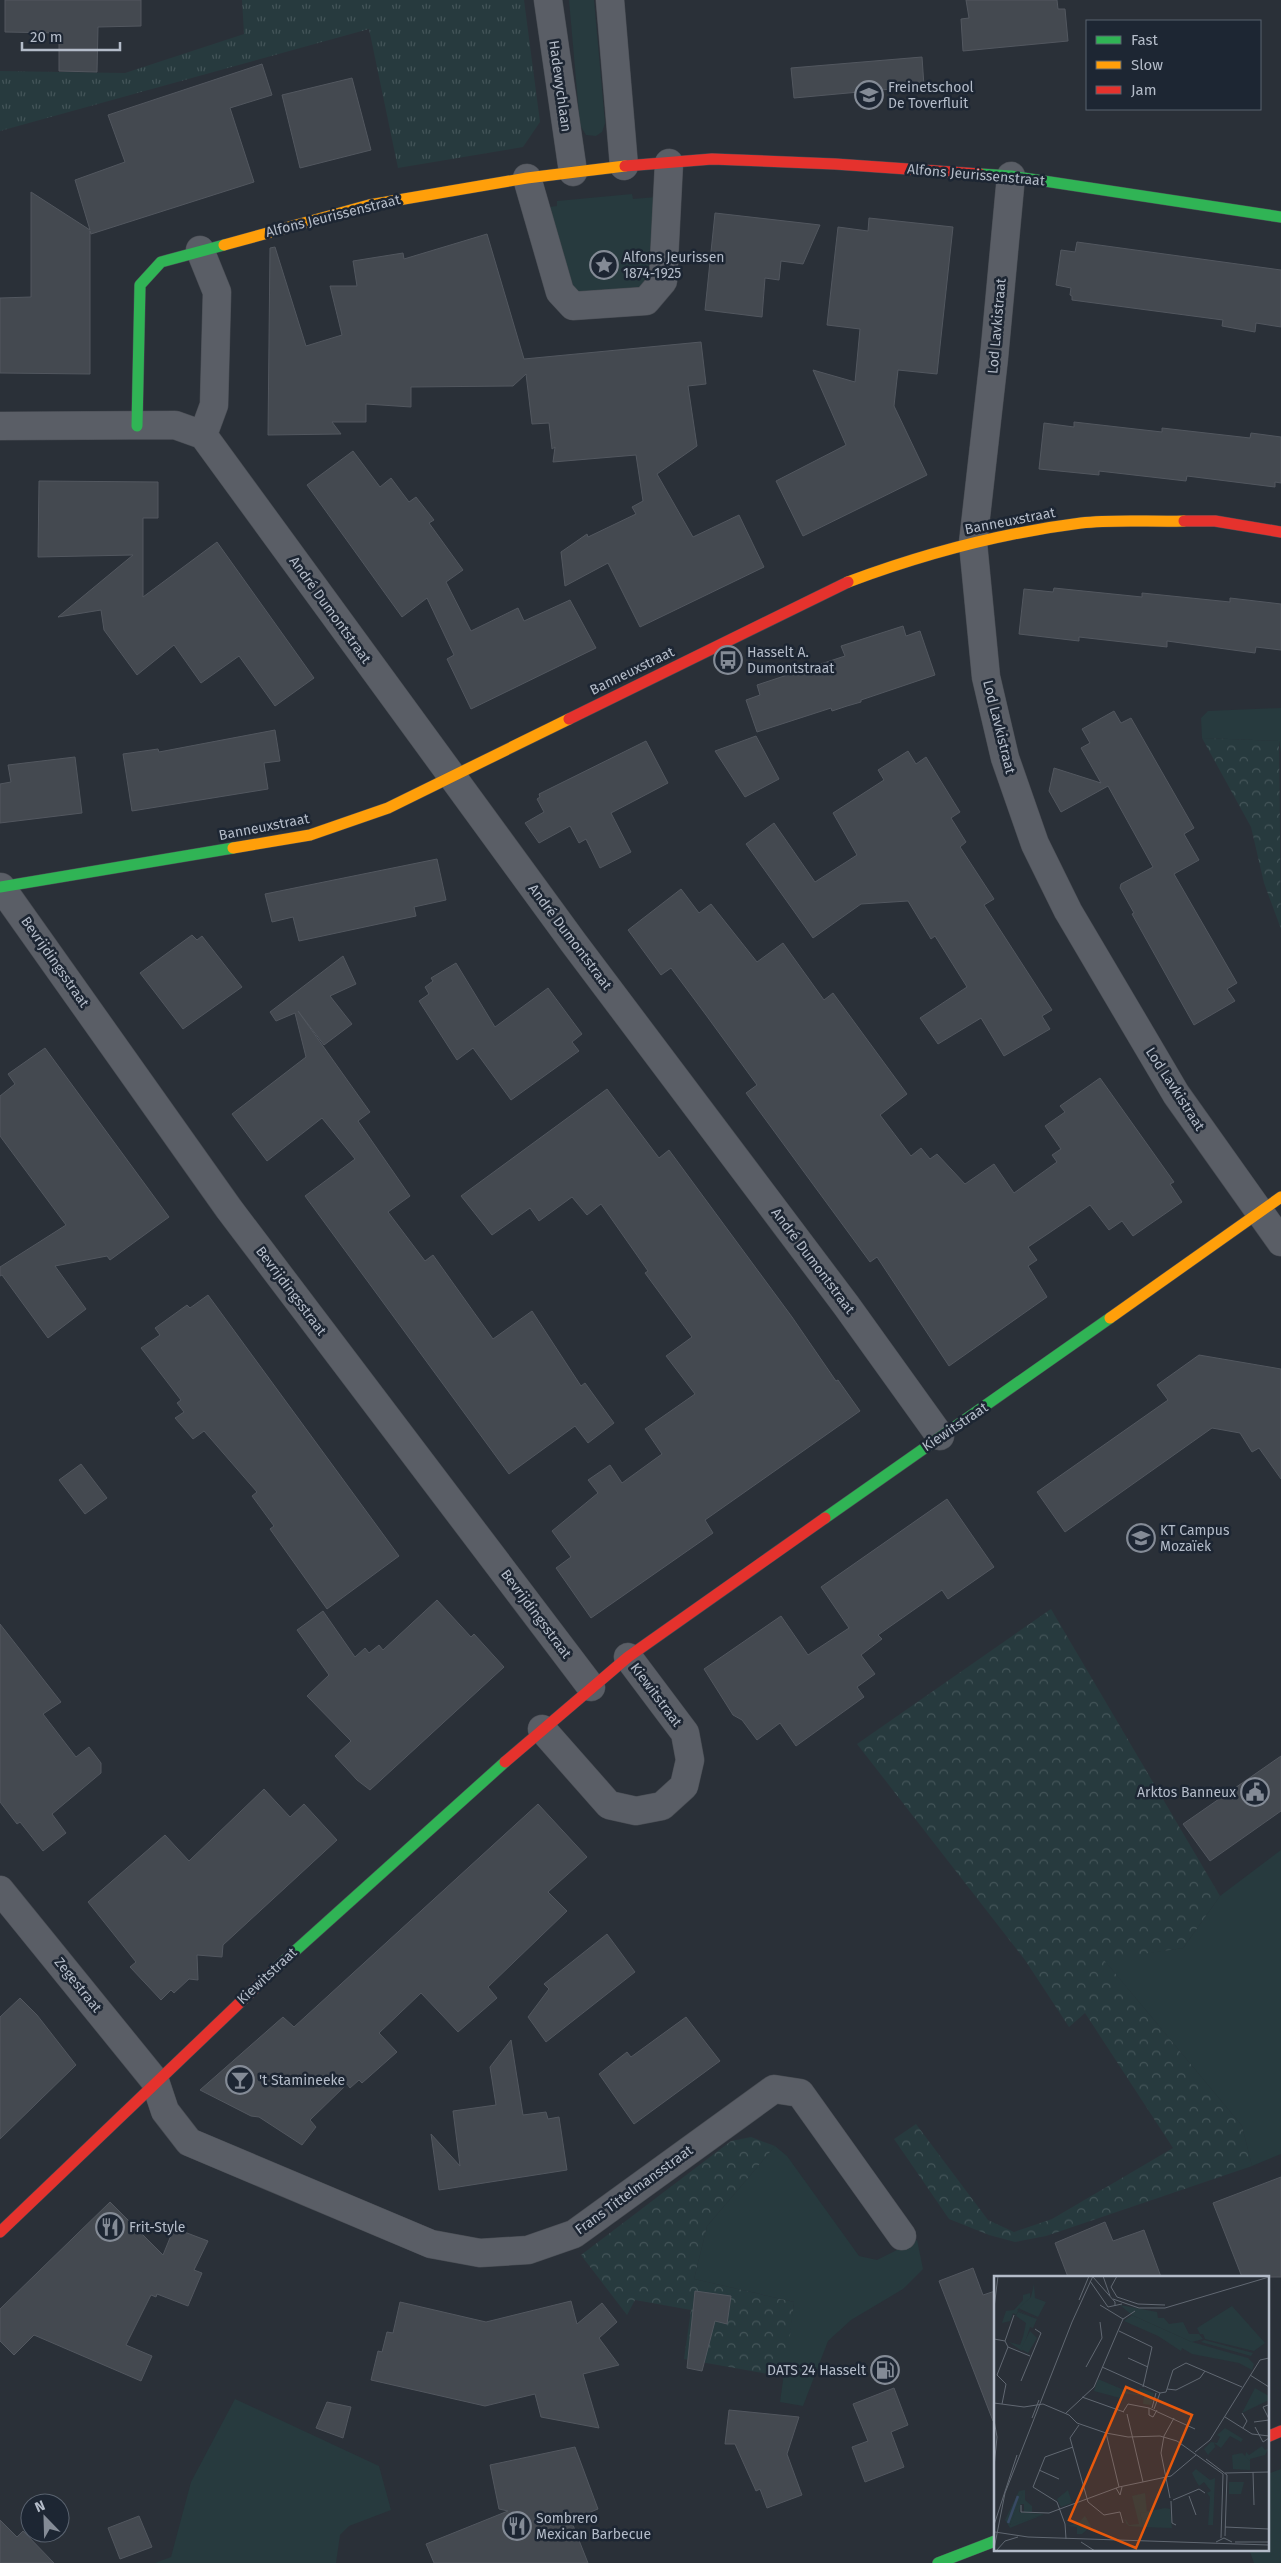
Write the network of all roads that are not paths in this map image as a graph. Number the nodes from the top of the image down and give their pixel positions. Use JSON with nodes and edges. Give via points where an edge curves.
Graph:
{"nodes":[{"id":1,"x":548,"y":0,"type":"edge"},
{"id":2,"x":610,"y":0,"type":"edge"},
{"id":3,"x":669,"y":163,"type":"junction"},
{"id":4,"x":624,"y":166,"type":"junction"},
{"id":5,"x":573,"y":172,"type":"junction"},
{"id":6,"x":1011,"y":176,"type":"junction"},
{"id":7,"x":527,"y":178,"type":"junction"},
{"id":8,"x":1281,"y":216,"type":"edge"},
{"id":9,"x":200,"y":250,"type":"junction"},
{"id":10,"x":0,"y":426,"type":"edge"},
{"id":11,"x":137,"y":426,"type":"junction"},
{"id":12,"x":202,"y":435,"type":"junction"},
{"id":13,"x":1281,"y":532,"type":"edge"},
{"id":14,"x":973,"y":543,"type":"junction"},
{"id":15,"x":451,"y":776,"type":"junction"},
{"id":16,"x":1,"y":887,"type":"edge"},
{"id":17,"x":1270,"y":1205,"type":"edge"},
{"id":18,"x":1281,"y":1242,"type":"edge"},
{"id":19,"x":940,"y":1436,"type":"junction"},
{"id":20,"x":628,"y":1657,"type":"junction"},
{"id":21,"x":591,"y":1687,"type":"junction"},
{"id":22,"x":542,"y":1729,"type":"junction"},
{"id":23,"x":0,"y":1890,"type":"edge"},
{"id":24,"x":155,"y":2081,"type":"junction"},
{"id":25,"x":0,"y":2232,"type":"edge"},
{"id":26,"x":902,"y":2236,"type":"dead end"},
{"id":27,"x":1281,"y":2432,"type":"edge"},
{"id":28,"x":1268,"y":2437,"type":"edge"},
{"id":29,"x":994,"y":2541,"type":"edge"},
{"id":30,"x":938,"y":2563,"type":"edge"}],
"edges":[{"from":1,"to":5,"type":"street","name":"Hadewychlaan"},
{"from":2,"to":4,"type":"street"},
{"from":3,"to":4,"type":"street","name":"Alfons Jeurissenstraat"},
{"from":3,"to":6,"type":"street","name":"Alfons Jeurissenstraat","via":[[712,159]]},
{"from":3,"to":7,"type":"street","via":[[663,281],[646,301],[573,306],[560,292]]},
{"from":4,"to":5,"type":"street","name":"Alfons Jeurissenstraat"},
{"from":5,"to":7,"type":"street","name":"Alfons Jeurissenstraat"},
{"from":6,"to":8,"type":"street","name":"Alfons Jeurissenstraat"},
{"from":6,"to":14,"type":"street","name":"Lod Lavkistraat"},
{"from":7,"to":9,"type":"street","name":"Alfons Jeurissenstraat","via":[[369,205]]},
{"from":9,"to":11,"type":"street","name":"Alfons Jeurissenstraat","via":[[161,262],[140,285]]},
{"from":9,"to":12,"type":"street","via":[[218,292],[214,405]]},
{"from":10,"to":11,"type":"street"},
{"from":11,"to":12,"type":"street","via":[[175,425]]},
{"from":12,"to":15,"type":"street","name":"André Dumontstraat"},
{"from":13,"to":14,"type":"street","name":"Banneuxstraat","via":[[1215,521],[1082,523]]},
{"from":14,"to":15,"type":"street","name":"Banneuxstraat","via":[[906,560],[836,587]]},
{"from":14,"to":17,"type":"street","name":"Lod Lavkistraat","via":[[986,677],[1005,758],[1035,844],[1068,911],[1176,1094]]},
{"from":15,"to":16,"type":"street","name":"Banneuxstraat","via":[[388,808],[310,835]]},
{"from":15,"to":19,"type":"street","name":"André Dumontstraat"},
{"from":16,"to":21,"type":"street","name":"Bevrijdingsstraat","via":[[229,1209]]},
{"from":17,"to":18,"type":"street","name":"Lod Lavkistraat"},
{"from":17,"to":19,"type":"street","name":"Kiewitstraat"},
{"from":19,"to":20,"type":"street","name":"Kiewitstraat"},
{"from":20,"to":21,"type":"street","name":"Kiewitstraat"},
{"from":20,"to":22,"type":"street","name":"Kiewitstraat","via":[[685,1732],[690,1760],[684,1786],[662,1806],[636,1811],[609,1805]]},
{"from":21,"to":22,"type":"street","name":"Kiewitstraat"},
{"from":22,"to":24,"type":"street","name":"Kiewitstraat","via":[[317,1928]]},
{"from":23,"to":24,"type":"street","name":"Zegestraat"},
{"from":24,"to":25,"type":"street","name":"Kiewitstraat"},
{"from":24,"to":26,"type":"street","name":"Frans Tittelmansstraat","via":[[164,2111],[189,2142],[431,2244],[480,2253],[528,2250],[574,2234],[774,2089],[800,2092]]},
{"from":27,"to":28,"type":"street"},
{"from":29,"to":30,"type":"street"}]}
